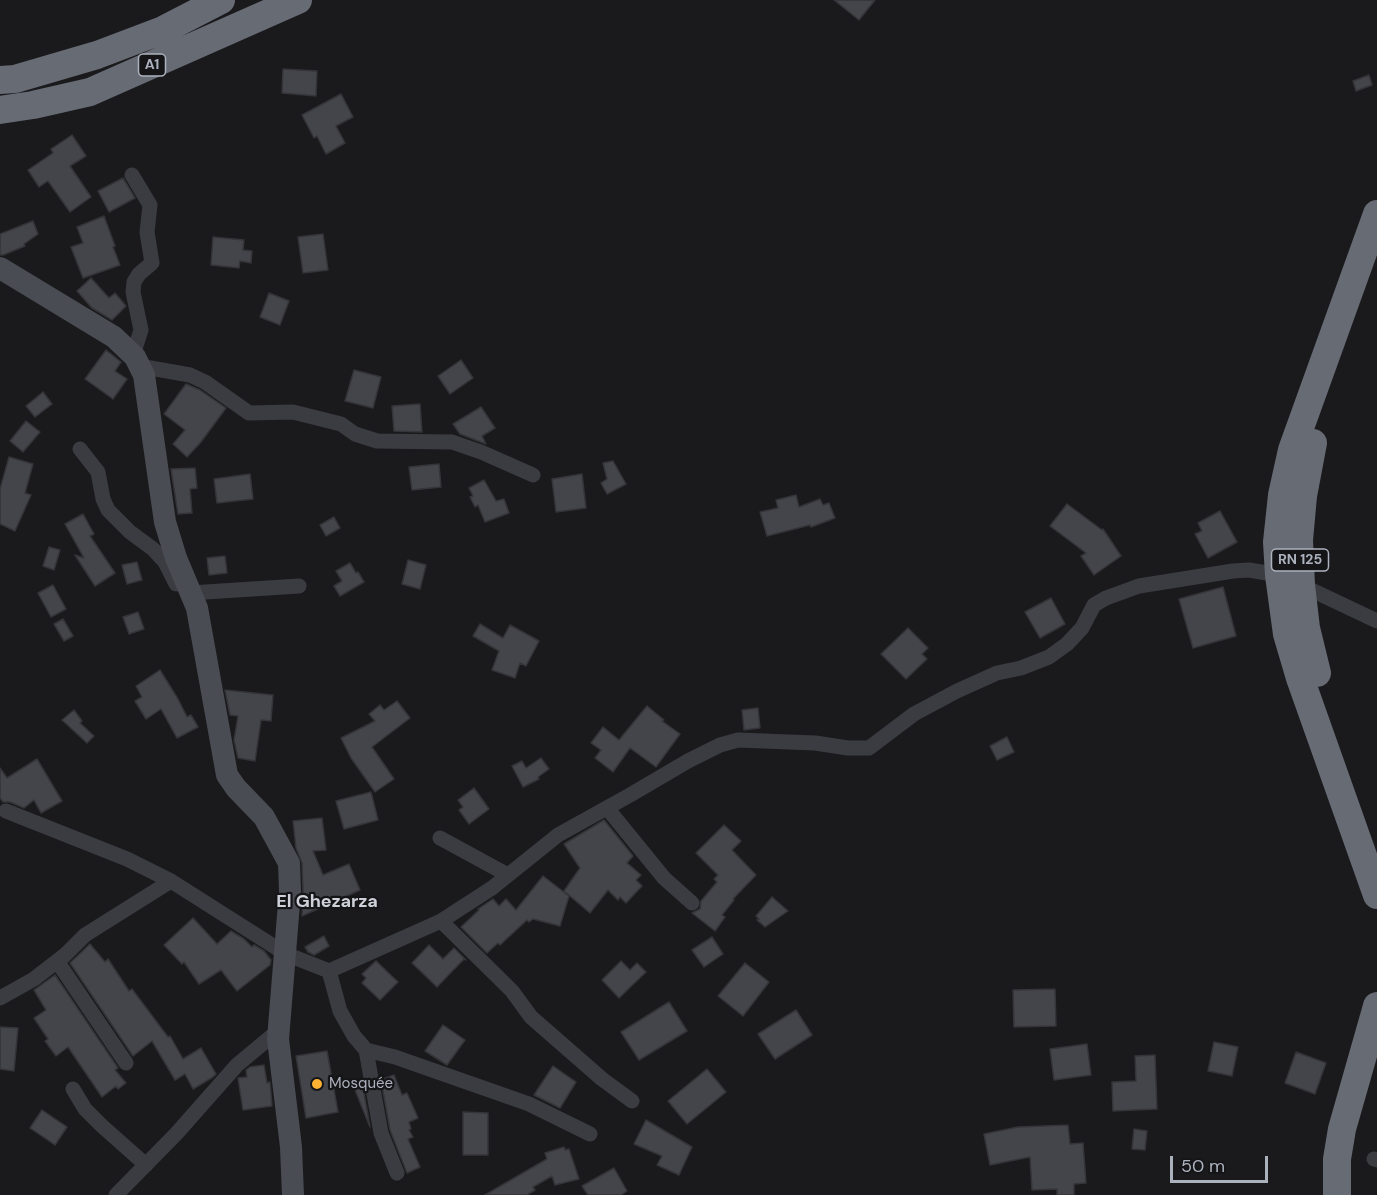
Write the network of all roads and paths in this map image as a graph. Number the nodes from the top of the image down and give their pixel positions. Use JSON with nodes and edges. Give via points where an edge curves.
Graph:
{"nodes":[{"id":1,"x":221,"y":0,"type":"edge"},
{"id":2,"x":298,"y":0,"type":"edge"},
{"id":3,"x":0,"y":80,"type":"edge"},
{"id":4,"x":0,"y":110,"type":"edge"},
{"id":5,"x":132,"y":175,"type":"dead end"},
{"id":6,"x":1377,"y":214,"type":"edge"},
{"id":7,"x":1377,"y":263,"type":"edge"},
{"id":8,"x":0,"y":268,"type":"edge"},
{"id":9,"x":136,"y":360,"type":"junction"},
{"id":10,"x":80,"y":448,"type":"dead end"},
{"id":11,"x":533,"y":475,"type":"dead end"},
{"id":12,"x":1290,"y":580,"type":"junction"},
{"id":13,"x":299,"y":586,"type":"dead end"},
{"id":14,"x":194,"y":600,"type":"junction"},
{"id":15,"x":1377,"y":621,"type":"edge"},
{"id":16,"x":607,"y":808,"type":"junction"},
{"id":17,"x":6,"y":812,"type":"dead end"},
{"id":18,"x":440,"y":838,"type":"dead end"},
{"id":19,"x":1377,"y":857,"type":"edge"},
{"id":20,"x":508,"y":875,"type":"junction"},
{"id":21,"x":171,"y":882,"type":"junction"},
{"id":22,"x":1377,"y":895,"type":"edge"},
{"id":23,"x":692,"y":903,"type":"dead end"},
{"id":24,"x":441,"y":921,"type":"junction"},
{"id":25,"x":286,"y":954,"type":"junction"},
{"id":26,"x":57,"y":962,"type":"junction"},
{"id":27,"x":329,"y":971,"type":"junction"},
{"id":28,"x":0,"y":998,"type":"edge"},
{"id":29,"x":1377,"y":1006,"type":"edge"},
{"id":30,"x":279,"y":1030,"type":"junction"},
{"id":31,"x":366,"y":1050,"type":"junction"},
{"id":32,"x":1377,"y":1055,"type":"edge"},
{"id":33,"x":126,"y":1063,"type":"dead end"},
{"id":34,"x":73,"y":1089,"type":"dead end"},
{"id":35,"x":632,"y":1101,"type":"dead end"},
{"id":36,"x":590,"y":1134,"type":"dead end"},
{"id":37,"x":146,"y":1165,"type":"junction"},
{"id":38,"x":398,"y":1173,"type":"dead end"},
{"id":39,"x":116,"y":1195,"type":"edge"},
{"id":40,"x":293,"y":1195,"type":"edge"},
{"id":41,"x":1336,"y":1195,"type":"edge"},
{"id":42,"x":1350,"y":1195,"type":"edge"}],
"edges":[{"from":1,"to":3,"type":"highway","number":"A1","via":[[162,30],[97,55]]},
{"from":2,"to":4,"type":"highway","number":"A1","via":[[90,92]]},
{"from":5,"to":9,"type":"street","via":[[150,205],[147,232],[152,263],[134,282],[141,330]]},
{"from":6,"to":12,"type":"highway","via":[[1292,450],[1277,542]]},
{"from":7,"to":12,"type":"highway","number":"RN 125","via":[[1310,452]]},
{"from":8,"to":9,"type":"street","via":[[114,337]]},
{"from":9,"to":11,"type":"street","via":[[205,382],[249,413],[294,412],[341,424],[355,434],[377,441],[452,441]]},
{"from":9,"to":14,"type":"street","via":[[144,375],[165,522]]},
{"from":10,"to":14,"type":"street","via":[[98,472],[108,510],[153,549],[165,562],[182,594]]},
{"from":12,"to":15,"type":"street"},
{"from":12,"to":16,"type":"street","via":[[1240,570],[1139,586],[1094,605],[1082,628],[1049,657],[997,673],[957,691],[914,714],[869,748],[738,740],[688,760]]},
{"from":12,"to":19,"type":"highway","number":"RN 125"},
{"from":12,"to":22,"type":"highway","via":[[1287,634]]},
{"from":13,"to":14,"type":"street","via":[[258,587]]},
{"from":14,"to":25,"type":"street","via":[[227,775],[264,817],[288,863]]},
{"from":16,"to":20,"type":"street","via":[[558,834]]},
{"from":16,"to":23,"type":"street","via":[[664,878]]},
{"from":17,"to":21,"type":"street","via":[[127,859]]},
{"from":18,"to":20,"type":"street"},
{"from":20,"to":24,"type":"street"},
{"from":21,"to":25,"type":"street"},
{"from":21,"to":26,"type":"street","via":[[85,935]]},
{"from":24,"to":27,"type":"street"},
{"from":24,"to":35,"type":"street","via":[[512,991],[531,1017]]},
{"from":25,"to":27,"type":"street"},
{"from":25,"to":30,"type":"street"},
{"from":26,"to":28,"type":"street"},
{"from":26,"to":33,"type":"street"},
{"from":27,"to":31,"type":"street","via":[[340,1011]]},
{"from":29,"to":41,"type":"highway","via":[[1342,1129]]},
{"from":30,"to":37,"type":"street","via":[[237,1065]]},
{"from":30,"to":40,"type":"street"},
{"from":31,"to":36,"type":"street","via":[[529,1104]]},
{"from":31,"to":38,"type":"street","via":[[381,1133]]},
{"from":32,"to":42,"type":"highway","via":[[1353,1151]]},
{"from":34,"to":37,"type":"street","via":[[85,1109]]},
{"from":37,"to":39,"type":"street"}]}
